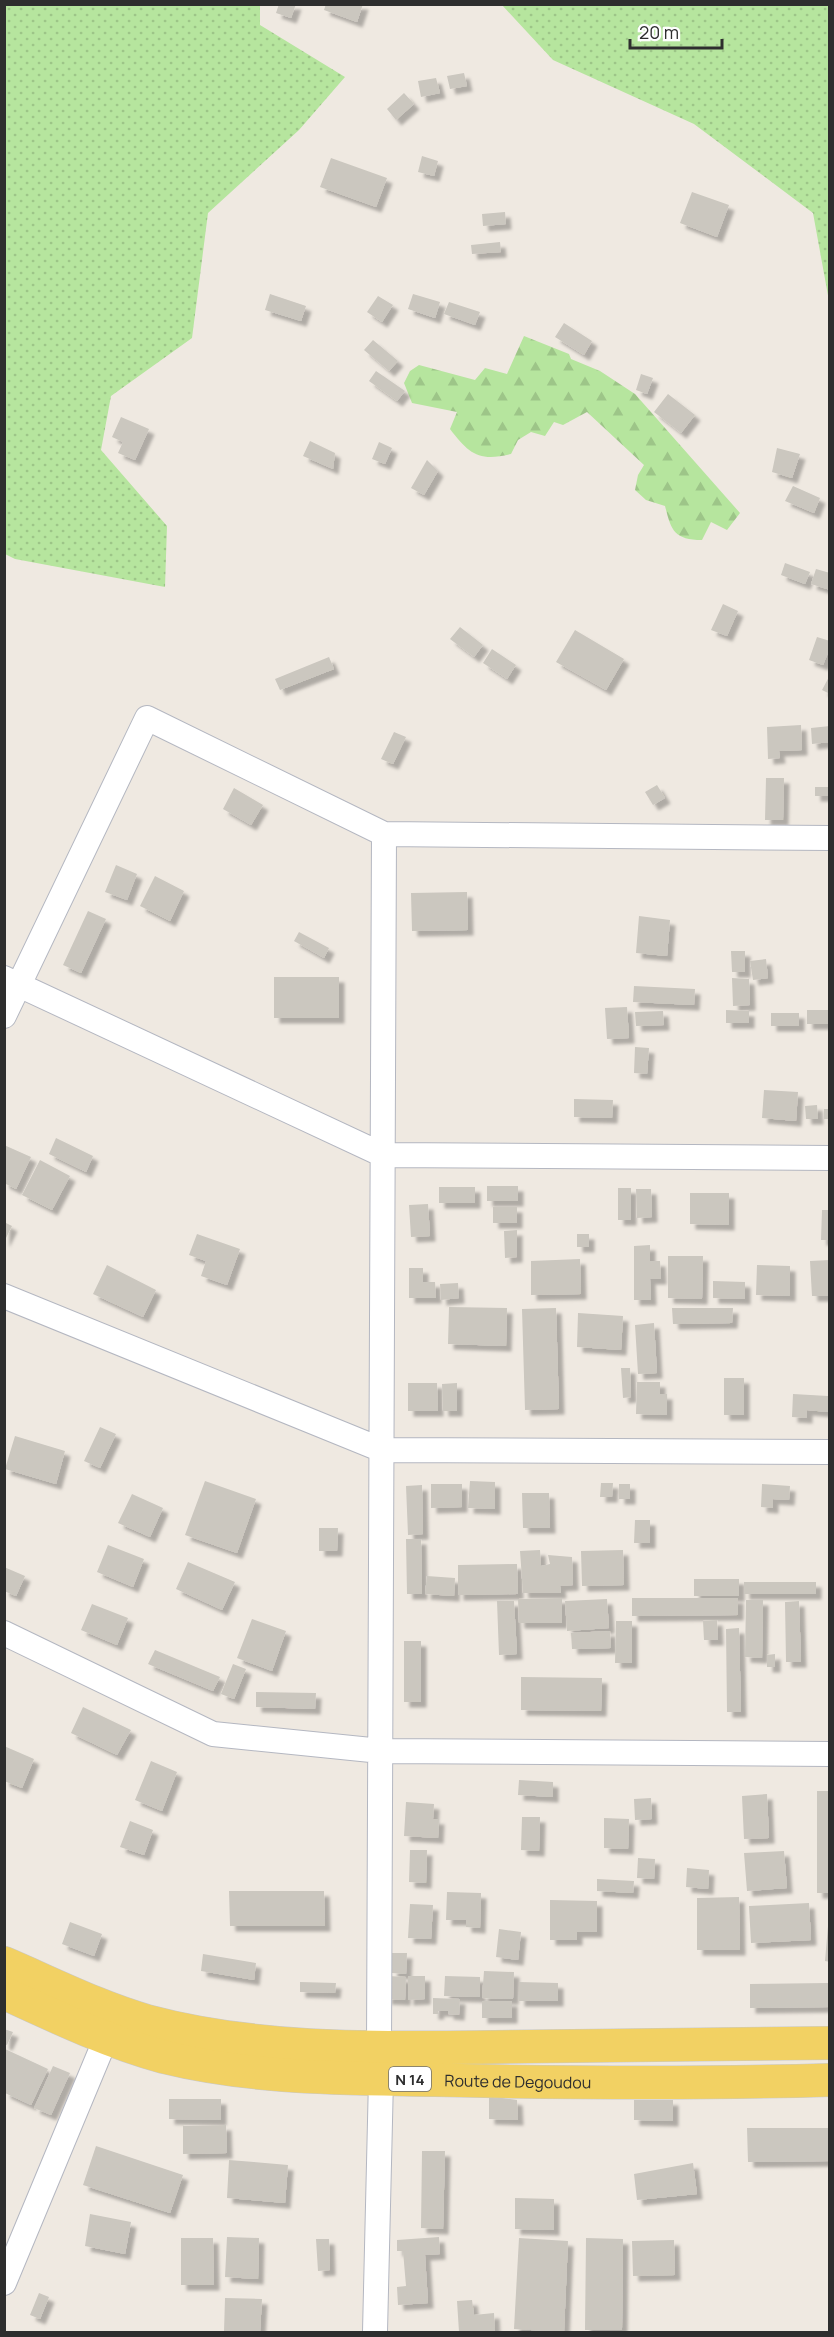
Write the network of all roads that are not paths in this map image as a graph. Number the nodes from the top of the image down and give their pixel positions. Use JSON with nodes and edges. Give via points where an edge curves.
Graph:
{"nodes":[{"id":1,"x":384,"y":834,"type":"junction"},
{"id":2,"x":830,"y":838,"type":"edge"},
{"id":3,"x":12,"y":981,"type":"edge"},
{"id":4,"x":4,"y":1016,"type":"edge"},
{"id":5,"x":383,"y":1155,"type":"junction"},
{"id":6,"x":830,"y":1158,"type":"edge"},
{"id":7,"x":4,"y":1296,"type":"edge"},
{"id":8,"x":382,"y":1450,"type":"junction"},
{"id":9,"x":830,"y":1452,"type":"edge"},
{"id":10,"x":4,"y":1633,"type":"edge"},
{"id":11,"x":381,"y":1751,"type":"junction"},
{"id":12,"x":830,"y":1754,"type":"edge"},
{"id":13,"x":4,"y":1962,"type":"edge"},
{"id":14,"x":4,"y":1993,"type":"edge"},
{"id":15,"x":106,"y":2038,"type":"junction"},
{"id":16,"x":830,"y":2043,"type":"edge"},
{"id":17,"x":380,"y":2063,"type":"junction"},
{"id":18,"x":830,"y":2080,"type":"edge"},
{"id":19,"x":4,"y":2283,"type":"edge"},
{"id":20,"x":375,"y":2332,"type":"edge"}],
"edges":[{"from":1,"to":2,"type":"street"},
{"from":1,"to":3,"type":"street","via":[[147,718]]},
{"from":1,"to":5,"type":"street"},
{"from":3,"to":4,"type":"street"},
{"from":3,"to":5,"type":"street"},
{"from":5,"to":6,"type":"street"},
{"from":5,"to":8,"type":"street"},
{"from":7,"to":8,"type":"street"},
{"from":8,"to":9,"type":"street"},
{"from":8,"to":11,"type":"street"},
{"from":10,"to":11,"type":"street","via":[[213,1734]]},
{"from":11,"to":12,"type":"street"},
{"from":11,"to":17,"type":"street"},
{"from":13,"to":17,"type":"main road","name":"Route de Degoudou","number":"N 14","via":[[146,2020]]},
{"from":14,"to":15,"type":"main road","name":"Route de Degoudou","number":"N 14"},
{"from":15,"to":17,"type":"main road","name":"Route de Degoudou","number":"N 14","via":[[163,2056],[244,2073]]},
{"from":15,"to":19,"type":"street"},
{"from":16,"to":17,"type":"main road","name":"Route de Degoudou","number":"N 14"},
{"from":17,"to":18,"type":"main road","name":"Route de Degoudou","number":"N 14","via":[[533,2082]]},
{"from":17,"to":20,"type":"street"}]}
